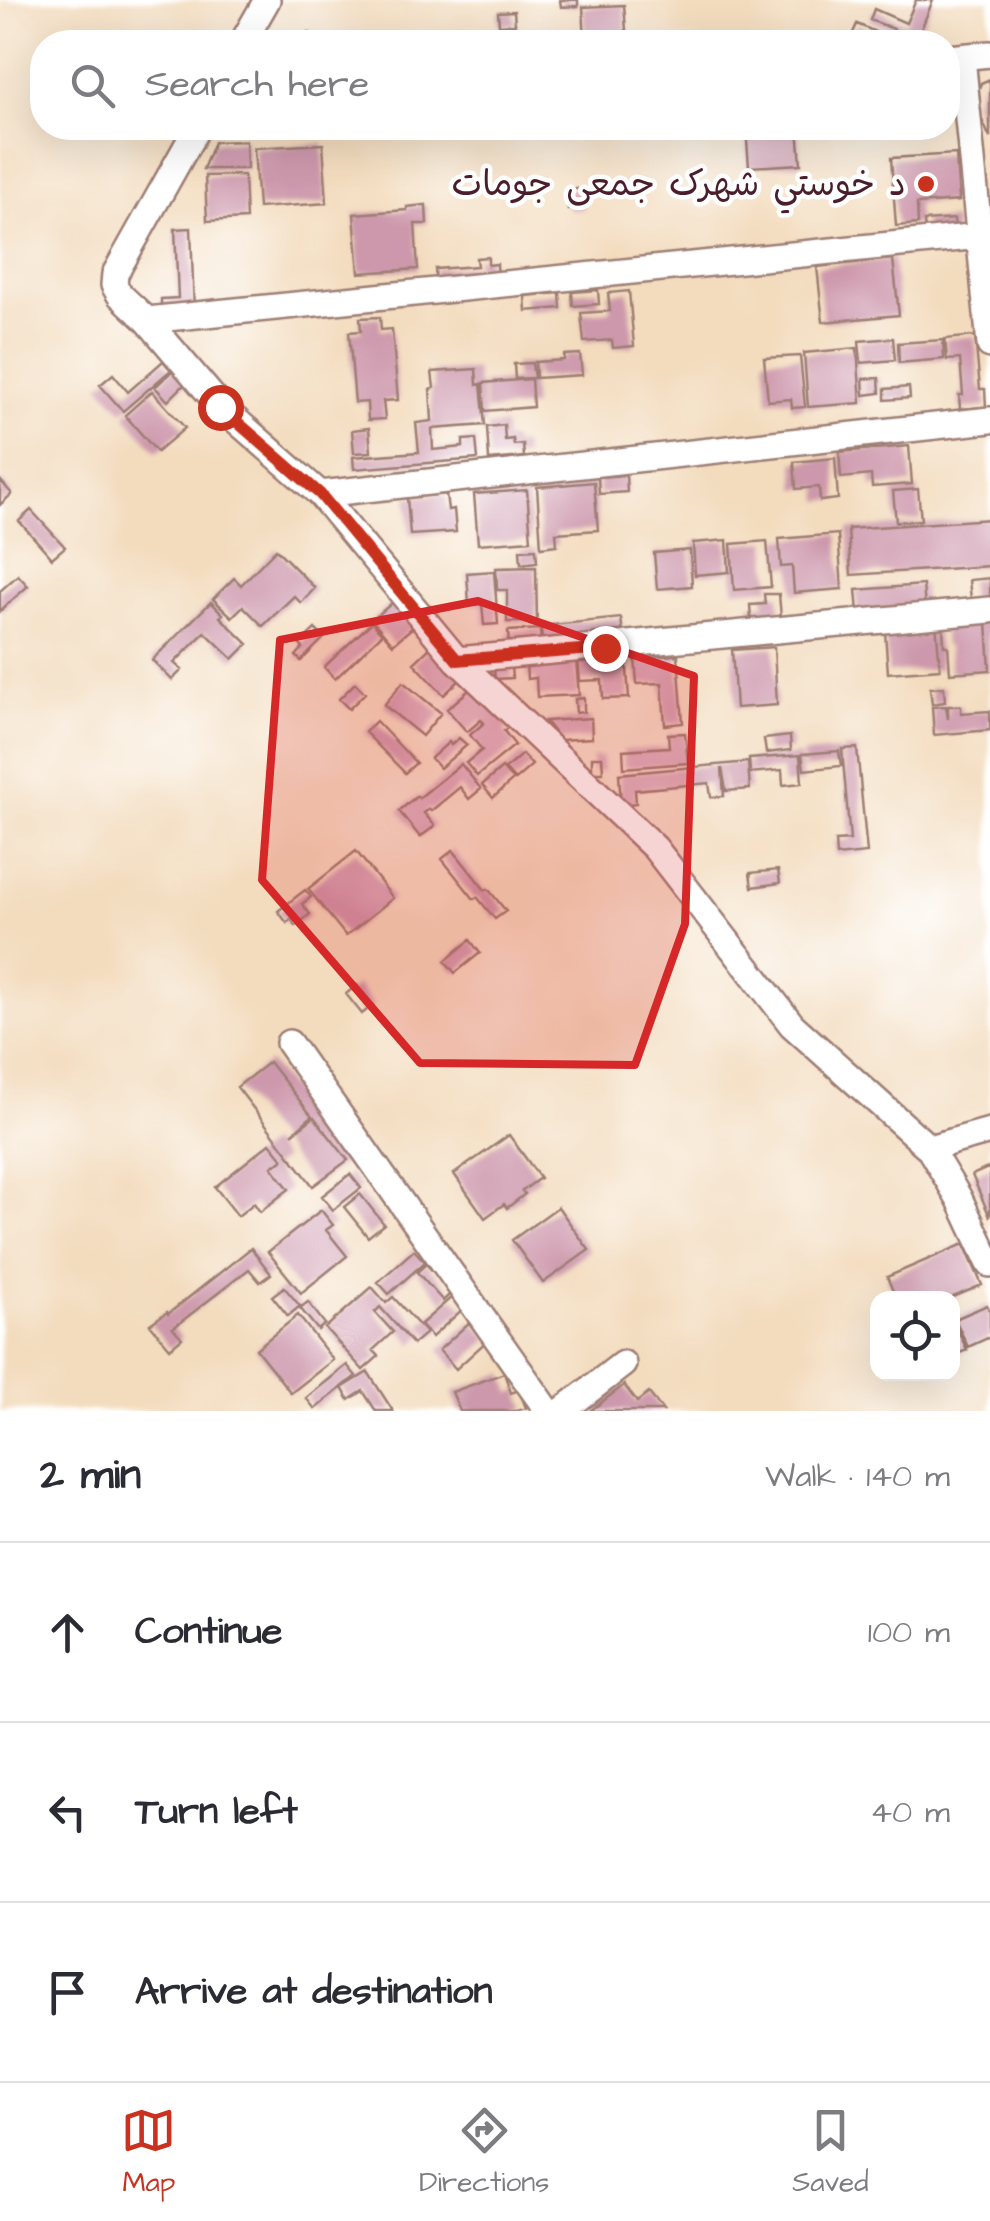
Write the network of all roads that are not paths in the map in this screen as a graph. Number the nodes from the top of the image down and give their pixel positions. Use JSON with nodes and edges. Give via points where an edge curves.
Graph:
{"nodes":[{"id":1,"x":267,"y":0,"type":"edge"},
{"id":2,"x":251,"y":30,"type":"edge"},
{"id":3,"x":990,"y":54,"type":"edge"},
{"id":4,"x":960,"y":57,"type":"edge"},
{"id":5,"x":960,"y":89,"type":"edge"},
{"id":6,"x":190,"y":140,"type":"edge"},
{"id":7,"x":984,"y":236,"type":"edge"},
{"id":8,"x":146,"y":320,"type":"junction"},
{"id":9,"x":990,"y":345,"type":"edge"},
{"id":10,"x":990,"y":420,"type":"edge"},
{"id":11,"x":320,"y":494,"type":"junction"},
{"id":12,"x":990,"y":610,"type":"edge"},
{"id":13,"x":457,"y":660,"type":"junction"},
{"id":14,"x":290,"y":1044,"type":"dead end"},
{"id":15,"x":990,"y":1131,"type":"edge"},
{"id":16,"x":929,"y":1148,"type":"junction"},
{"id":17,"x":990,"y":1264,"type":"edge"},
{"id":18,"x":623,"y":1364,"type":"dead end"},
{"id":19,"x":548,"y":1411,"type":"edge"},
{"id":20,"x":562,"y":1411,"type":"edge"}],
"edges":[{"from":1,"to":2,"type":"street"},
{"from":3,"to":4,"type":"street"},
{"from":5,"to":7,"type":"street"},
{"from":6,"to":8,"type":"street","via":[[114,274],[120,295]]},
{"from":7,"to":8,"type":"street"},
{"from":7,"to":9,"type":"street"},
{"from":8,"to":11,"type":"street","via":[[220,407]]},
{"from":10,"to":11,"type":"street"},
{"from":11,"to":13,"type":"street"},
{"from":12,"to":13,"type":"street"},
{"from":13,"to":16,"type":"street","via":[[655,848],[792,1025]]},
{"from":14,"to":19,"type":"street"},
{"from":15,"to":16,"type":"street"},
{"from":16,"to":17,"type":"street"},
{"from":18,"to":20,"type":"street"}]}
